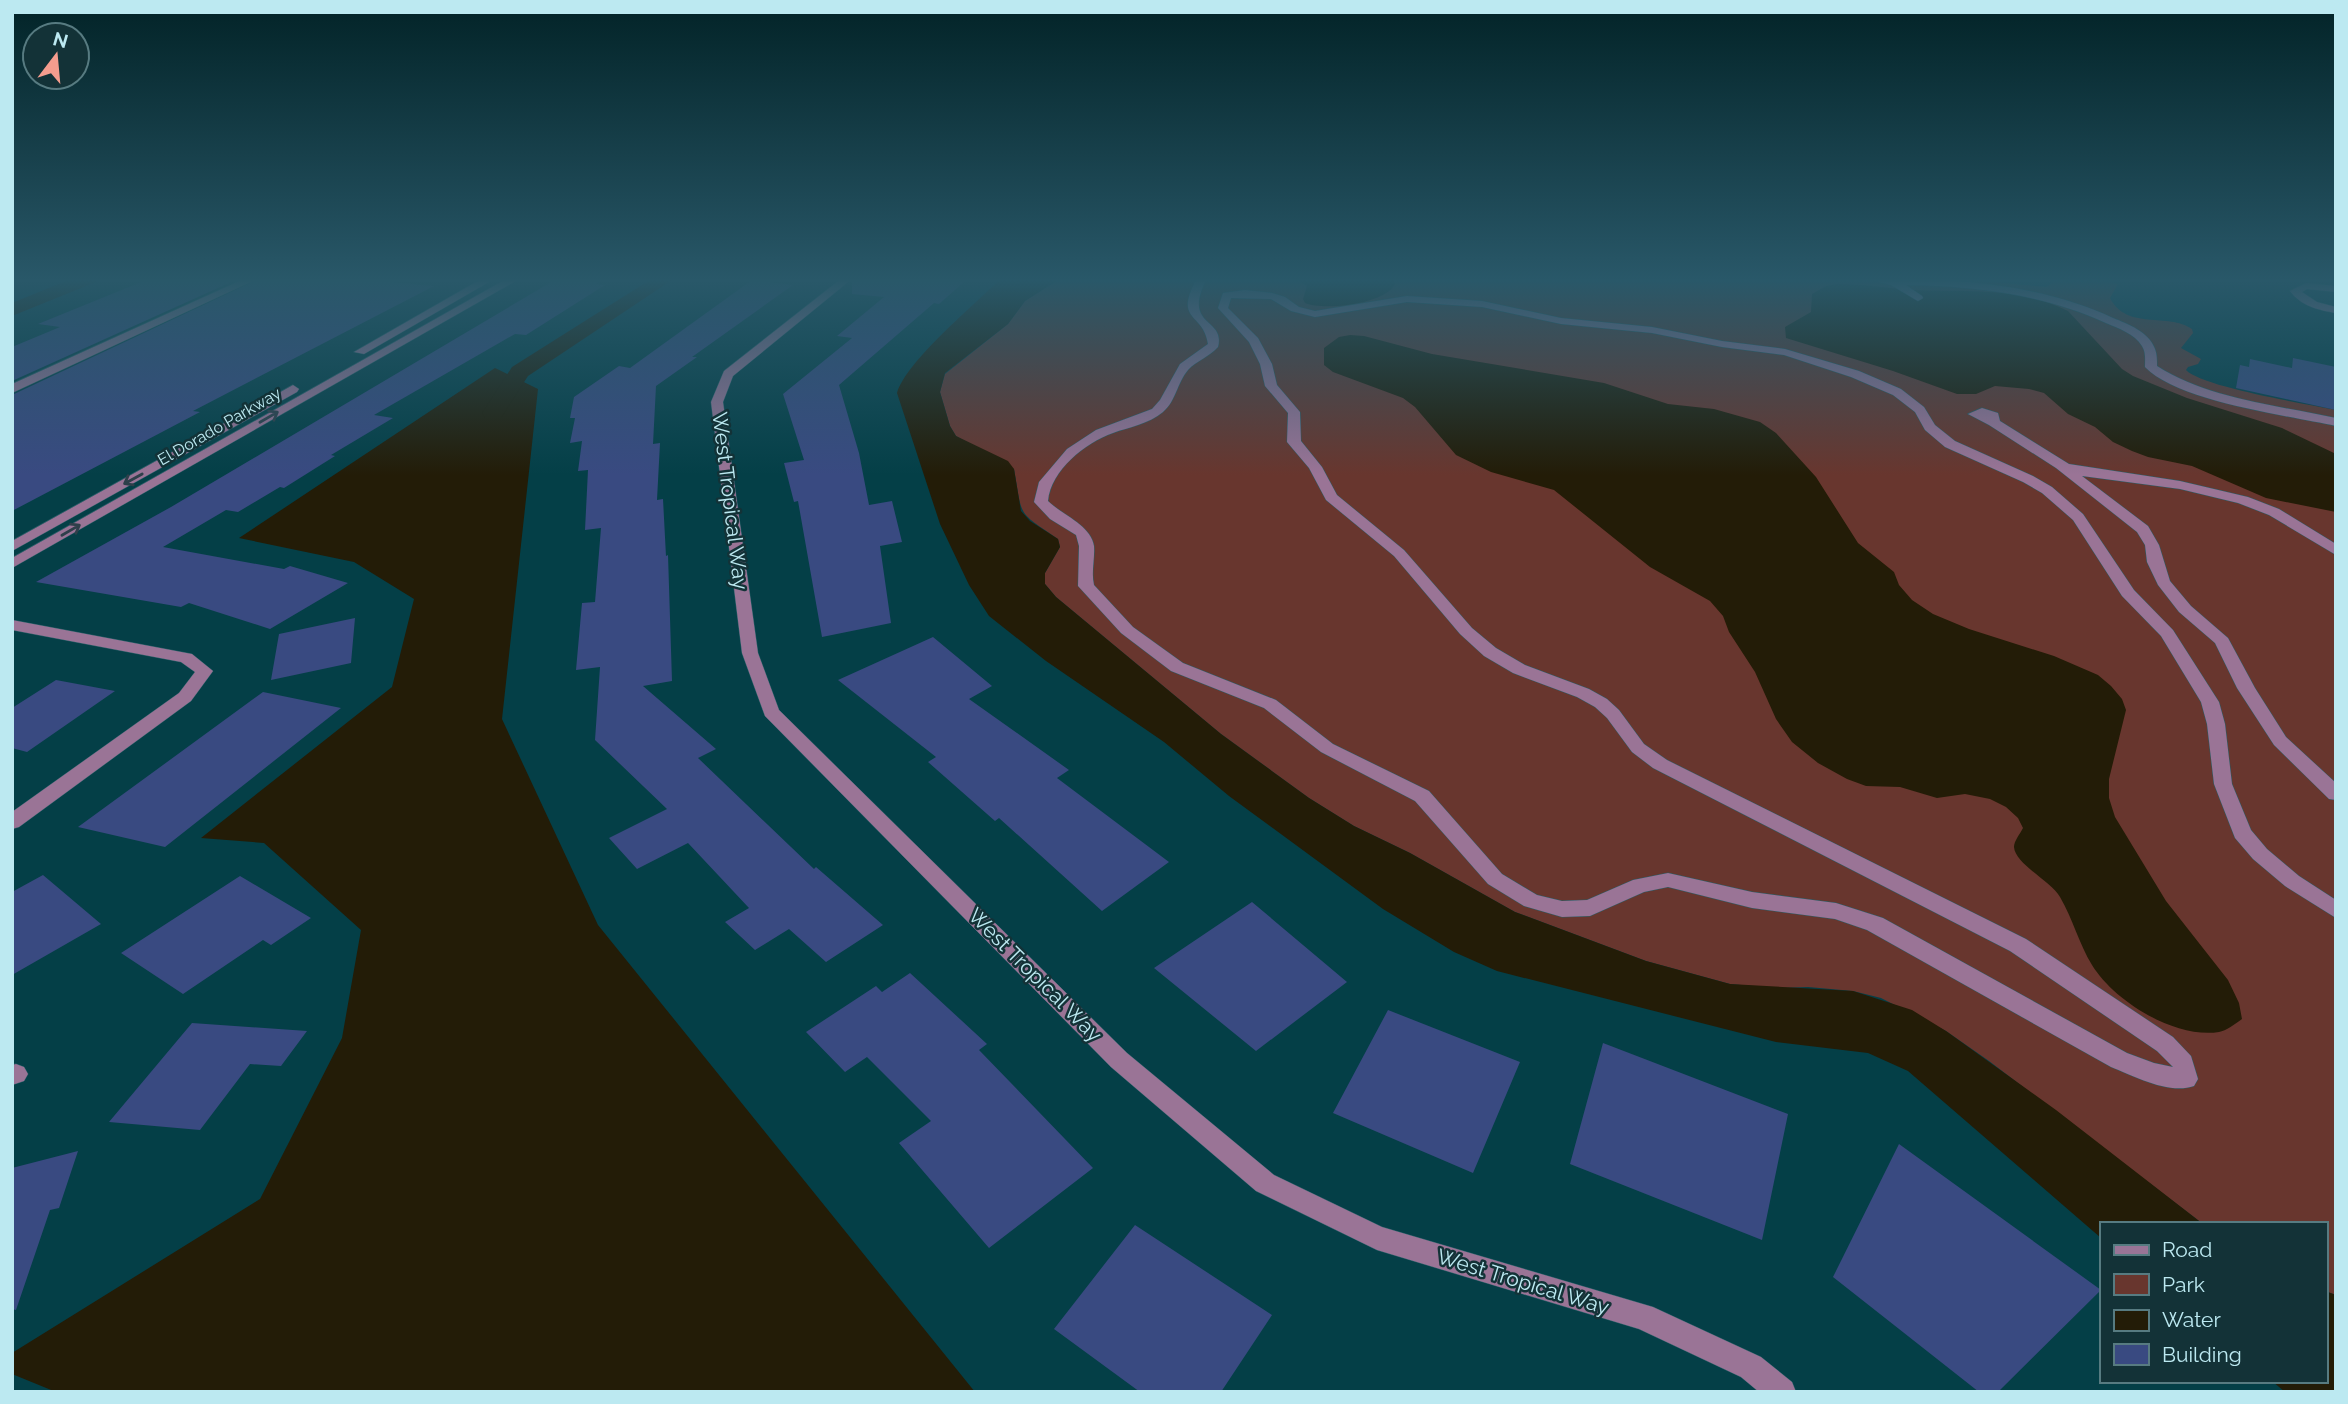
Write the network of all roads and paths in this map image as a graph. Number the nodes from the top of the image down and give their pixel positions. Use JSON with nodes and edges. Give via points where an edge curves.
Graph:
{"nodes":[{"id":1,"x":111,"y":344,"type":"edge"},
{"id":2,"x":375,"y":344,"type":"edge"},
{"id":3,"x":400,"y":344,"type":"edge"},
{"id":4,"x":766,"y":344,"type":"edge"},
{"id":5,"x":1214,"y":344,"type":"edge"},
{"id":6,"x":1254,"y":344,"type":"edge"},
{"id":7,"x":1720,"y":344,"type":"edge"},
{"id":8,"x":2145,"y":344,"type":"edge"},
{"id":9,"x":372,"y":345,"type":"junction"},
{"id":10,"x":392,"y":348,"type":"junction"},
{"id":11,"x":12,"y":389,"type":"edge"},
{"id":12,"x":1994,"y":422,"type":"dead end"},
{"id":13,"x":2336,"y":422,"type":"edge"},
{"id":14,"x":2063,"y":467,"type":"junction"},
{"id":15,"x":12,"y":547,"type":"edge"},
{"id":16,"x":2336,"y":551,"type":"edge"},
{"id":17,"x":12,"y":564,"type":"edge"},
{"id":18,"x":12,"y":625,"type":"edge"},
{"id":19,"x":2336,"y":794,"type":"edge"},
{"id":20,"x":12,"y":822,"type":"edge"},
{"id":21,"x":2336,"y":910,"type":"edge"},
{"id":22,"x":1782,"y":1392,"type":"edge"}],
"edges":[{"from":1,"to":11,"type":"street"},
{"from":2,"to":9,"type":"street","name":"El Dorado Parkway"},
{"from":3,"to":10,"type":"street","name":"El Dorado Parkway"},
{"from":4,"to":22,"type":"street","name":"West Tropical Way","via":[[728,374],[717,401],[750,653],[771,712],[1119,1060],[1265,1183],[1377,1238],[1643,1317],[1751,1367]]},
{"from":5,"to":6,"type":"street","via":[[1184,367],[1170,397],[1157,411],[1100,433],[1041,488],[1041,502],[1082,533],[1087,549],[1086,586],[1127,631],[1177,667],[1270,704],[1327,748],[1422,796],[1478,862],[1515,893],[1546,906],[1590,908],[1640,885],[1668,880],[1752,900],[1836,911],[1875,924],[2119,1060],[2152,1073],[2186,1079],[2180,1057],[2165,1044],[2018,945],[1660,764],[1638,748],[1601,703],[1489,652],[1465,631],[1399,553],[1331,498],[1315,467],[1294,442],[1294,412],[1271,386]]},
{"from":7,"to":21,"type":"street","via":[[1785,352],[1897,392],[1950,444],[2028,479],[2078,517],[2128,593],[2167,633],[2210,702],[2223,784],[2242,833],[2292,881]]},
{"from":8,"to":13,"type":"street","via":[[2151,367],[2169,379]]},
{"from":9,"to":10,"type":"street"},
{"from":9,"to":15,"type":"street","name":"El Dorado Parkway","one_way":true},
{"from":17,"to":10,"type":"street","name":"El Dorado Parkway","one_way":true},
{"from":12,"to":14,"type":"street"},
{"from":14,"to":16,"type":"street","via":[[2237,497],[2289,518]]},
{"from":14,"to":19,"type":"street","via":[[2143,529],[2163,582],[2185,609],[2222,641],[2280,740]]},
{"from":18,"to":20,"type":"street","via":[[186,658],[205,671],[185,697]]}]}
